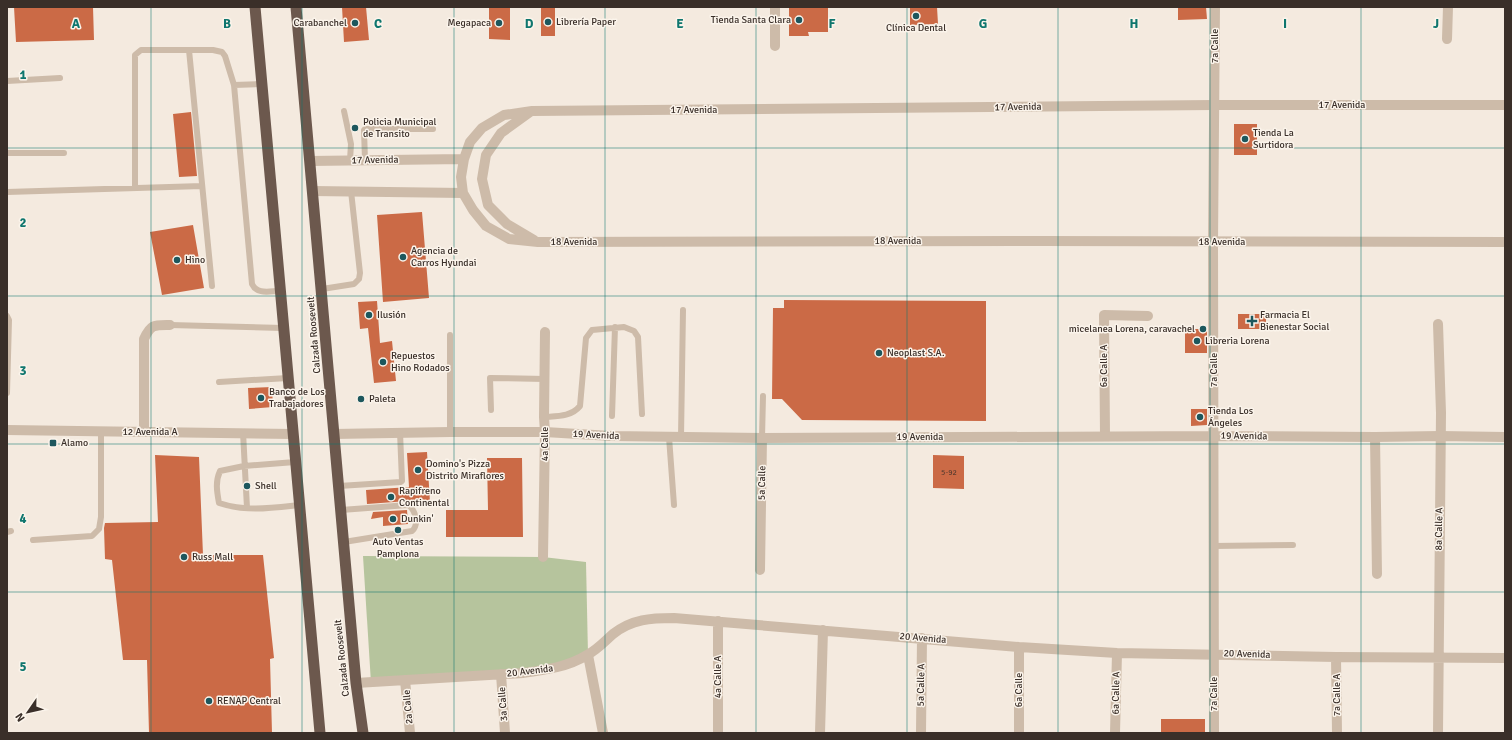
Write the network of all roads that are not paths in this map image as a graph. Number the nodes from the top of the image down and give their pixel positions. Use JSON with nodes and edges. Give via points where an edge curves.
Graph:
{"nodes":[{"id":1,"x":255,"y":7,"type":"edge"},
{"id":2,"x":296,"y":7,"type":"edge"},
{"id":3,"x":775,"y":7,"type":"edge"},
{"id":4,"x":1215,"y":7,"type":"edge"},
{"id":5,"x":1448,"y":7,"type":"edge"},
{"id":6,"x":1447,"y":39,"type":"dead end"},
{"id":7,"x":775,"y":46,"type":"dead end"},
{"id":8,"x":190,"y":50,"type":"junction"},
{"id":9,"x":60,"y":78,"type":"dead end"},
{"id":10,"x":7,"y":81,"type":"edge"},
{"id":11,"x":261,"y":84,"type":"junction"},
{"id":12,"x":234,"y":85,"type":"junction"},
{"id":13,"x":1505,"y":104,"type":"edge"},
{"id":14,"x":1214,"y":105,"type":"junction"},
{"id":15,"x":344,"y":111,"type":"dead end"},
{"id":16,"x":532,"y":111,"type":"junction"},
{"id":17,"x":433,"y":129,"type":"dead end"},
{"id":18,"x":7,"y":153,"type":"edge"},
{"id":19,"x":64,"y":153,"type":"dead end"},
{"id":20,"x":464,"y":159,"type":"junction"},
{"id":21,"x":350,"y":160,"type":"junction"},
{"id":22,"x":365,"y":160,"type":"junction"},
{"id":23,"x":310,"y":161,"type":"junction"},
{"id":24,"x":202,"y":186,"type":"junction"},
{"id":25,"x":135,"y":188,"type":"junction"},
{"id":26,"x":313,"y":191,"type":"junction"},
{"id":27,"x":7,"y":192,"type":"edge"},
{"id":28,"x":351,"y":192,"type":"junction"},
{"id":29,"x":464,"y":193,"type":"junction"},
{"id":30,"x":538,"y":242,"type":"junction"},
{"id":31,"x":1213,"y":242,"type":"junction"},
{"id":32,"x":1505,"y":242,"type":"edge"},
{"id":33,"x":212,"y":286,"type":"dead end"},
{"id":34,"x":322,"y":289,"type":"junction"},
{"id":35,"x":280,"y":291,"type":"junction"},
{"id":36,"x":683,"y":310,"type":"dead end"},
{"id":37,"x":7,"y":316,"type":"edge"},
{"id":38,"x":1148,"y":316,"type":"dead end"},
{"id":39,"x":1438,"y":324,"type":"dead end"},
{"id":40,"x":170,"y":325,"type":"joint"},
{"id":41,"x":615,"y":327,"type":"junction"},
{"id":42,"x":283,"y":328,"type":"junction"},
{"id":43,"x":545,"y":332,"type":"dead end"},
{"id":44,"x":450,"y":335,"type":"dead end"},
{"id":45,"x":288,"y":378,"type":"junction"},
{"id":46,"x":544,"y":379,"type":"junction"},
{"id":47,"x":219,"y":382,"type":"dead end"},
{"id":48,"x":7,"y":393,"type":"edge"},
{"id":49,"x":763,"y":396,"type":"dead end"},
{"id":50,"x":491,"y":410,"type":"dead end"},
{"id":51,"x":642,"y":414,"type":"dead end"},
{"id":52,"x":612,"y":416,"type":"dead end"},
{"id":53,"x":544,"y":417,"type":"junction"},
{"id":54,"x":7,"y":430,"type":"edge"},
{"id":55,"x":101,"y":431,"type":"junction"},
{"id":56,"x":144,"y":432,"type":"junction"},
{"id":57,"x":243,"y":432,"type":"junction"},
{"id":58,"x":400,"y":432,"type":"junction"},
{"id":59,"x":450,"y":432,"type":"junction"},
{"id":60,"x":546,"y":432,"type":"junction"},
{"id":61,"x":293,"y":434,"type":"junction"},
{"id":62,"x":334,"y":434,"type":"junction"},
{"id":63,"x":1105,"y":436,"type":"junction"},
{"id":64,"x":1215,"y":436,"type":"junction"},
{"id":65,"x":1440,"y":436,"type":"junction"},
{"id":66,"x":669,"y":437,"type":"junction"},
{"id":67,"x":681,"y":437,"type":"junction"},
{"id":68,"x":1375,"y":437,"type":"junction"},
{"id":69,"x":1505,"y":437,"type":"edge"},
{"id":70,"x":762,"y":438,"type":"junction"},
{"id":71,"x":295,"y":462,"type":"junction"},
{"id":72,"x":244,"y":466,"type":"junction"},
{"id":73,"x":339,"y":486,"type":"junction"},
{"id":74,"x":299,"y":505,"type":"junction"},
{"id":75,"x":674,"y":505,"type":"dead end"},
{"id":76,"x":247,"y":508,"type":"junction"},
{"id":77,"x":341,"y":510,"type":"junction"},
{"id":78,"x":33,"y":540,"type":"dead end"},
{"id":79,"x":344,"y":542,"type":"junction"},
{"id":80,"x":1293,"y":545,"type":"dead end"},
{"id":81,"x":1213,"y":546,"type":"junction"},
{"id":82,"x":543,"y":557,"type":"dead end"},
{"id":83,"x":760,"y":570,"type":"dead end"},
{"id":84,"x":1377,"y":574,"type":"dead end"},
{"id":85,"x":718,"y":621,"type":"junction"},
{"id":86,"x":823,"y":630,"type":"junction"},
{"id":87,"x":922,"y":638,"type":"junction"},
{"id":88,"x":1019,"y":647,"type":"junction"},
{"id":89,"x":1117,"y":653,"type":"junction"},
{"id":90,"x":1214,"y":653,"type":"junction"},
{"id":91,"x":588,"y":655,"type":"junction"},
{"id":92,"x":1336,"y":657,"type":"junction"},
{"id":93,"x":1438,"y":658,"type":"junction"},
{"id":94,"x":1505,"y":658,"type":"edge"},
{"id":95,"x":501,"y":674,"type":"junction"},
{"id":96,"x":405,"y":680,"type":"junction"},
{"id":97,"x":356,"y":684,"type":"junction"},
{"id":98,"x":318,"y":716,"type":"junction"},
{"id":99,"x":320,"y":733,"type":"edge"},
{"id":100,"x":325,"y":733,"type":"edge"},
{"id":101,"x":363,"y":733,"type":"edge"},
{"id":102,"x":410,"y":733,"type":"edge"},
{"id":103,"x":505,"y":733,"type":"edge"},
{"id":104,"x":603,"y":733,"type":"edge"},
{"id":105,"x":718,"y":733,"type":"edge"},
{"id":106,"x":820,"y":733,"type":"edge"},
{"id":107,"x":920,"y":733,"type":"edge"},
{"id":108,"x":1019,"y":733,"type":"edge"},
{"id":109,"x":1115,"y":733,"type":"edge"},
{"id":110,"x":1214,"y":733,"type":"edge"},
{"id":111,"x":1337,"y":733,"type":"edge"},
{"id":112,"x":1438,"y":733,"type":"edge"}],
"edges":[{"from":1,"to":11,"type":"highway"},
{"from":2,"to":23,"type":"highway","name":"Calzada Roosevelt"},
{"from":3,"to":7,"type":"street"},
{"from":4,"to":14,"type":"street","name":"7a Calle"},
{"from":5,"to":6,"type":"street"},
{"from":8,"to":12,"type":"lane","via":[[222,52]]},
{"from":8,"to":24,"type":"lane"},
{"from":8,"to":25,"type":"lane","via":[[141,50],[135,55]]},
{"from":9,"to":10,"type":"lane"},
{"from":11,"to":12,"type":"lane"},
{"from":11,"to":35,"type":"highway"},
{"from":12,"to":35,"type":"lane","via":[[252,284],[254,290],[259,292]]},
{"from":13,"to":14,"type":"street","name":"17 Avenida"},
{"from":14,"to":16,"type":"street","name":"17 Avenida"},
{"from":14,"to":31,"type":"street","name":"7a Calle"},
{"from":15,"to":21,"type":"lane","via":[[351,144]]},
{"from":16,"to":20,"type":"street","name":"17 Avenida","via":[[504,115],[482,128],[470,142]]},
{"from":16,"to":30,"type":"street","via":[[501,132],[486,155],[482,179],[488,205],[507,224]]},
{"from":17,"to":22,"type":"lane","via":[[365,129]]},
{"from":18,"to":19,"type":"lane"},
{"from":20,"to":22,"type":"street","name":"17 Avenida"},
{"from":20,"to":29,"type":"street","name":"17 Avenida","via":[[461,177]]},
{"from":21,"to":22,"type":"street","name":"17 Avenida"},
{"from":21,"to":23,"type":"street","name":"17 Avenida"},
{"from":23,"to":26,"type":"highway","name":"Calzada Roosevelt"},
{"from":24,"to":25,"type":"lane"},
{"from":24,"to":33,"type":"lane"},
{"from":25,"to":27,"type":"lane"},
{"from":26,"to":28,"type":"street"},
{"from":26,"to":34,"type":"highway","name":"Calzada Roosevelt"},
{"from":28,"to":29,"type":"street"},
{"from":28,"to":34,"type":"lane","via":[[359,279],[354,284]]},
{"from":29,"to":30,"type":"street","name":"18 Avenida","via":[[486,226],[509,240]]},
{"from":30,"to":31,"type":"street","name":"18 Avenida"},
{"from":31,"to":32,"type":"street","name":"18 Avenida"},
{"from":31,"to":64,"type":"street","name":"7a Calle"},
{"from":34,"to":62,"type":"highway","name":"Calzada Roosevelt"},
{"from":35,"to":42,"type":"highway"},
{"from":36,"to":67,"type":"lane"},
{"from":37,"to":48,"type":"lane"},
{"from":38,"to":63,"type":"street","name":"6a Calle A","via":[[1104,315]]},
{"from":39,"to":65,"type":"street","name":"8a Calle A"},
{"from":40,"to":42,"type":"lane"},
{"from":40,"to":56,"type":"street","via":[[156,325],[149,329],[144,339]]},
{"from":41,"to":51,"type":"lane","via":[[629,328],[638,337]]},
{"from":41,"to":52,"type":"lane"},
{"from":41,"to":53,"type":"lane","via":[[592,330],[586,338],[580,406],[565,415]]},
{"from":42,"to":45,"type":"highway"},
{"from":43,"to":46,"type":"street","name":"4a Calle"},
{"from":44,"to":59,"type":"lane"},
{"from":45,"to":47,"type":"lane"},
{"from":45,"to":61,"type":"highway"},
{"from":46,"to":50,"type":"lane","via":[[490,378]]},
{"from":46,"to":53,"type":"street","name":"4a Calle"},
{"from":49,"to":70,"type":"lane","name":"5a Calle"},
{"from":53,"to":60,"type":"street","name":"4a Calle"},
{"from":54,"to":55,"type":"street","name":"12 Avenida A"},
{"from":55,"to":56,"type":"street","name":"12 Avenida A"},
{"from":55,"to":78,"type":"lane","via":[[99,529],[92,536]]},
{"from":56,"to":57,"type":"street","name":"12 Avenida A"},
{"from":57,"to":61,"type":"street","name":"12 Avenida A"},
{"from":57,"to":72,"type":"lane"},
{"from":58,"to":59,"type":"street","name":"19 Avenida"},
{"from":58,"to":62,"type":"street","name":"19 Avenida"},
{"from":58,"to":73,"type":"lane","via":[[401,482]]},
{"from":59,"to":60,"type":"street","name":"19 Avenida"},
{"from":60,"to":66,"type":"street","name":"19 Avenida"},
{"from":60,"to":82,"type":"street","name":"4a Calle"},
{"from":61,"to":71,"type":"highway"},
{"from":62,"to":73,"type":"highway","name":"Calzada Roosevelt"},
{"from":63,"to":64,"type":"street","name":"19 Avenida"},
{"from":63,"to":70,"type":"street","name":"19 Avenida"},
{"from":64,"to":68,"type":"street","name":"19 Avenida"},
{"from":64,"to":81,"type":"street","name":"7a Calle"},
{"from":65,"to":68,"type":"street","name":"19 Avenida"},
{"from":65,"to":69,"type":"street","name":"19 Avenida"},
{"from":65,"to":93,"type":"street","name":"8a Calle A"},
{"from":66,"to":67,"type":"street","name":"19 Avenida"},
{"from":66,"to":75,"type":"lane"},
{"from":67,"to":70,"type":"street","name":"19 Avenida"},
{"from":68,"to":84,"type":"street"},
{"from":70,"to":83,"type":"street","name":"5a Calle"},
{"from":71,"to":72,"type":"lane"},
{"from":71,"to":74,"type":"highway"},
{"from":72,"to":76,"type":"lane"},
{"from":72,"to":76,"type":"lane","via":[[220,471],[216,478],[217,493],[219,503]]},
{"from":73,"to":77,"type":"highway","name":"Calzada Roosevelt"},
{"from":74,"to":76,"type":"lane","via":[[267,509]]},
{"from":74,"to":98,"type":"highway"},
{"from":77,"to":79,"type":"highway","name":"Calzada Roosevelt"},
{"from":77,"to":79,"type":"lane","via":[[408,505],[414,512],[416,524],[412,531]]},
{"from":79,"to":97,"type":"highway","name":"Calzada Roosevelt"},
{"from":80,"to":81,"type":"lane"},
{"from":81,"to":90,"type":"street","name":"7a Calle"},
{"from":85,"to":86,"type":"street","name":"20 Avenida"},
{"from":85,"to":91,"type":"street","name":"20 Avenida","via":[[651,618],[633,622]]},
{"from":85,"to":105,"type":"street","name":"4a Calle A"},
{"from":86,"to":87,"type":"street","name":"20 Avenida"},
{"from":86,"to":106,"type":"street"},
{"from":87,"to":88,"type":"street","name":"20 Avenida"},
{"from":87,"to":107,"type":"street","name":"5a Calle A"},
{"from":88,"to":89,"type":"street","name":"20 Avenida"},
{"from":88,"to":108,"type":"street","name":"6a Calle"},
{"from":89,"to":90,"type":"street","name":"20 Avenida"},
{"from":89,"to":109,"type":"street","name":"6a Calle A"},
{"from":90,"to":92,"type":"street","name":"20 Avenida"},
{"from":90,"to":110,"type":"street","name":"7a Calle"},
{"from":91,"to":95,"type":"street","name":"20 Avenida","via":[[549,670]]},
{"from":91,"to":104,"type":"street"},
{"from":92,"to":93,"type":"street","name":"20 Avenida"},
{"from":92,"to":111,"type":"street","name":"7a Calle A"},
{"from":93,"to":94,"type":"street","name":"20 Avenida"},
{"from":93,"to":112,"type":"street","name":"8a Calle A"},
{"from":95,"to":96,"type":"street","name":"20 Avenida"},
{"from":95,"to":103,"type":"street","name":"3a Calle"},
{"from":96,"to":97,"type":"street","name":"20 Avenida"},
{"from":96,"to":102,"type":"street","name":"2a Calle"},
{"from":97,"to":101,"type":"highway","name":"Calzada Roosevelt"},
{"from":98,"to":99,"type":"highway"},
{"from":98,"to":100,"type":"street"}]}
